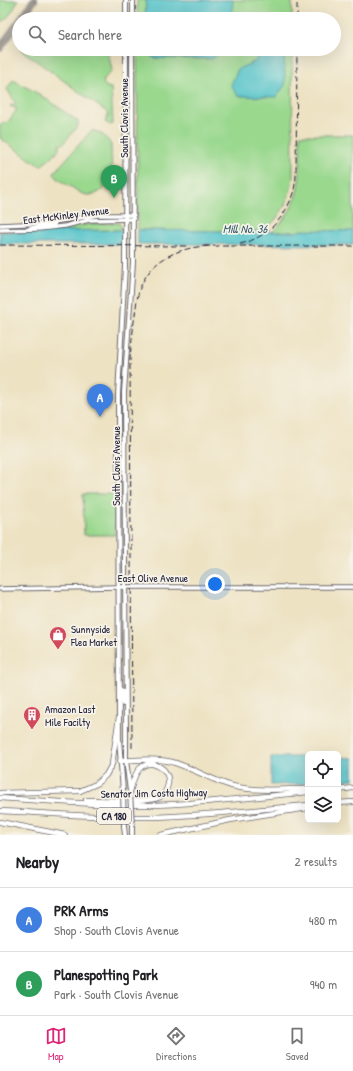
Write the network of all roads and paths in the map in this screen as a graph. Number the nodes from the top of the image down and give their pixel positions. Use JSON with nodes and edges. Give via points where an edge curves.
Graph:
{"nodes":[{"id":1,"x":126,"y":0,"type":"edge"},
{"id":2,"x":133,"y":0,"type":"edge"},
{"id":3,"x":126,"y":12,"type":"edge"},
{"id":4,"x":133,"y":12,"type":"edge"},
{"id":5,"x":126,"y":56,"type":"edge"},
{"id":6,"x":132,"y":56,"type":"edge"},
{"id":7,"x":125,"y":217,"type":"junction"},
{"id":8,"x":134,"y":217,"type":"junction"},
{"id":9,"x":55,"y":222,"type":"junction"},
{"id":10,"x":0,"y":225,"type":"edge"},
{"id":11,"x":0,"y":230,"type":"edge"},
{"id":12,"x":19,"y":230,"type":"junction"},
{"id":13,"x":118,"y":587,"type":"junction"},
{"id":14,"x":125,"y":587,"type":"junction"},
{"id":15,"x":353,"y":587,"type":"edge"},
{"id":16,"x":0,"y":589,"type":"edge"},
{"id":17,"x":119,"y":688,"type":"junction"},
{"id":18,"x":119,"y":717,"type":"junction"},
{"id":19,"x":126,"y":732,"type":"junction"},
{"id":20,"x":126,"y":760,"type":"junction"},
{"id":21,"x":120,"y":761,"type":"junction"},
{"id":22,"x":353,"y":788,"type":"edge"},
{"id":23,"x":341,"y":789,"type":"edge"},
{"id":24,"x":305,"y":791,"type":"edge"},
{"id":25,"x":305,"y":791,"type":"edge"},
{"id":26,"x":130,"y":792,"type":"junction"},
{"id":27,"x":0,"y":793,"type":"edge"},
{"id":28,"x":0,"y":798,"type":"edge"},
{"id":29,"x":47,"y":801,"type":"junction"},
{"id":30,"x":353,"y":802,"type":"edge"},
{"id":31,"x":341,"y":803,"type":"edge"},
{"id":32,"x":305,"y":807,"type":"edge"},
{"id":33,"x":305,"y":808,"type":"edge"},
{"id":34,"x":0,"y":810,"type":"edge"},
{"id":35,"x":0,"y":822,"type":"edge"},
{"id":36,"x":65,"y":835,"type":"edge"},
{"id":37,"x":125,"y":835,"type":"edge"},
{"id":38,"x":132,"y":835,"type":"edge"},
{"id":39,"x":161,"y":835,"type":"edge"}],
"edges":[{"from":1,"to":3,"type":"main road"},
{"from":2,"to":4,"type":"main road"},
{"from":5,"to":7,"type":"main road","name":"South Clovis Avenue"},
{"from":6,"to":8,"type":"main road","name":"South Clovis Avenue"},
{"from":7,"to":8,"type":"main road","name":"East McKinley Avenue"},
{"from":7,"to":9,"type":"main road","name":"East McKinley Avenue","via":[[87,216]]},
{"from":7,"to":12,"type":"main road","name":"East McKinley Avenue"},
{"from":7,"to":13,"type":"main road","name":"South Clovis Avenue","via":[[118,390]]},
{"from":8,"to":14,"type":"main road","name":"South Clovis Avenue","via":[[124,392]]},
{"from":9,"to":10,"type":"main road","name":"East McKinley Avenue"},
{"from":9,"to":12,"type":"main road","via":[[53,225]]},
{"from":11,"to":12,"type":"main road","name":"East McKinley Avenue"},
{"from":13,"to":14,"type":"main road","name":"East Olive Avenue"},
{"from":13,"to":16,"type":"main road","name":"East Olive Avenue"},
{"from":13,"to":17,"type":"main road","name":"South Clovis Avenue"},
{"from":14,"to":15,"type":"main road","name":"East Olive Avenue"},
{"from":14,"to":19,"type":"main road","name":"South Clovis Avenue"},
{"from":17,"to":18,"type":"main road","name":"South Clovis Avenue"},
{"from":17,"to":19,"type":"main road","via":[[122,691]]},
{"from":18,"to":21,"type":"main road","name":"South Clovis Avenue"},
{"from":18,"to":27,"type":"highway","via":[[112,764],[106,775],[96,784],[80,791]]},
{"from":19,"to":20,"type":"main road","name":"South Clovis Avenue"},
{"from":20,"to":21,"type":"highway"},
{"from":20,"to":24,"type":"highway","via":[[154,759],[172,762],[216,781],[238,787]]},
{"from":20,"to":26,"type":"main road","name":"South Clovis Avenue"},
{"from":21,"to":37,"type":"main road","name":"South Clovis Avenue","bridge":true},
{"from":22,"to":23,"type":"highway"},
{"from":25,"to":29,"type":"highway","name":"Senator Jim Costa Highway","number":"CA 180","via":[[158,805]]},
{"from":26,"to":29,"type":"highway","via":[[135,775],[145,765],[155,764],[165,771],[168,777],[167,787],[157,798]]},
{"from":26,"to":38,"type":"main road","name":"South Clovis Avenue","bridge":true},
{"from":28,"to":29,"type":"highway","name":"Senator Jim Costa Highway","number":"CA 180"},
{"from":30,"to":31,"type":"highway"},
{"from":32,"to":34,"type":"highway","number":"CA 180","via":[[150,817]]},
{"from":33,"to":39,"type":"highway"},
{"from":35,"to":36,"type":"highway"}]}
